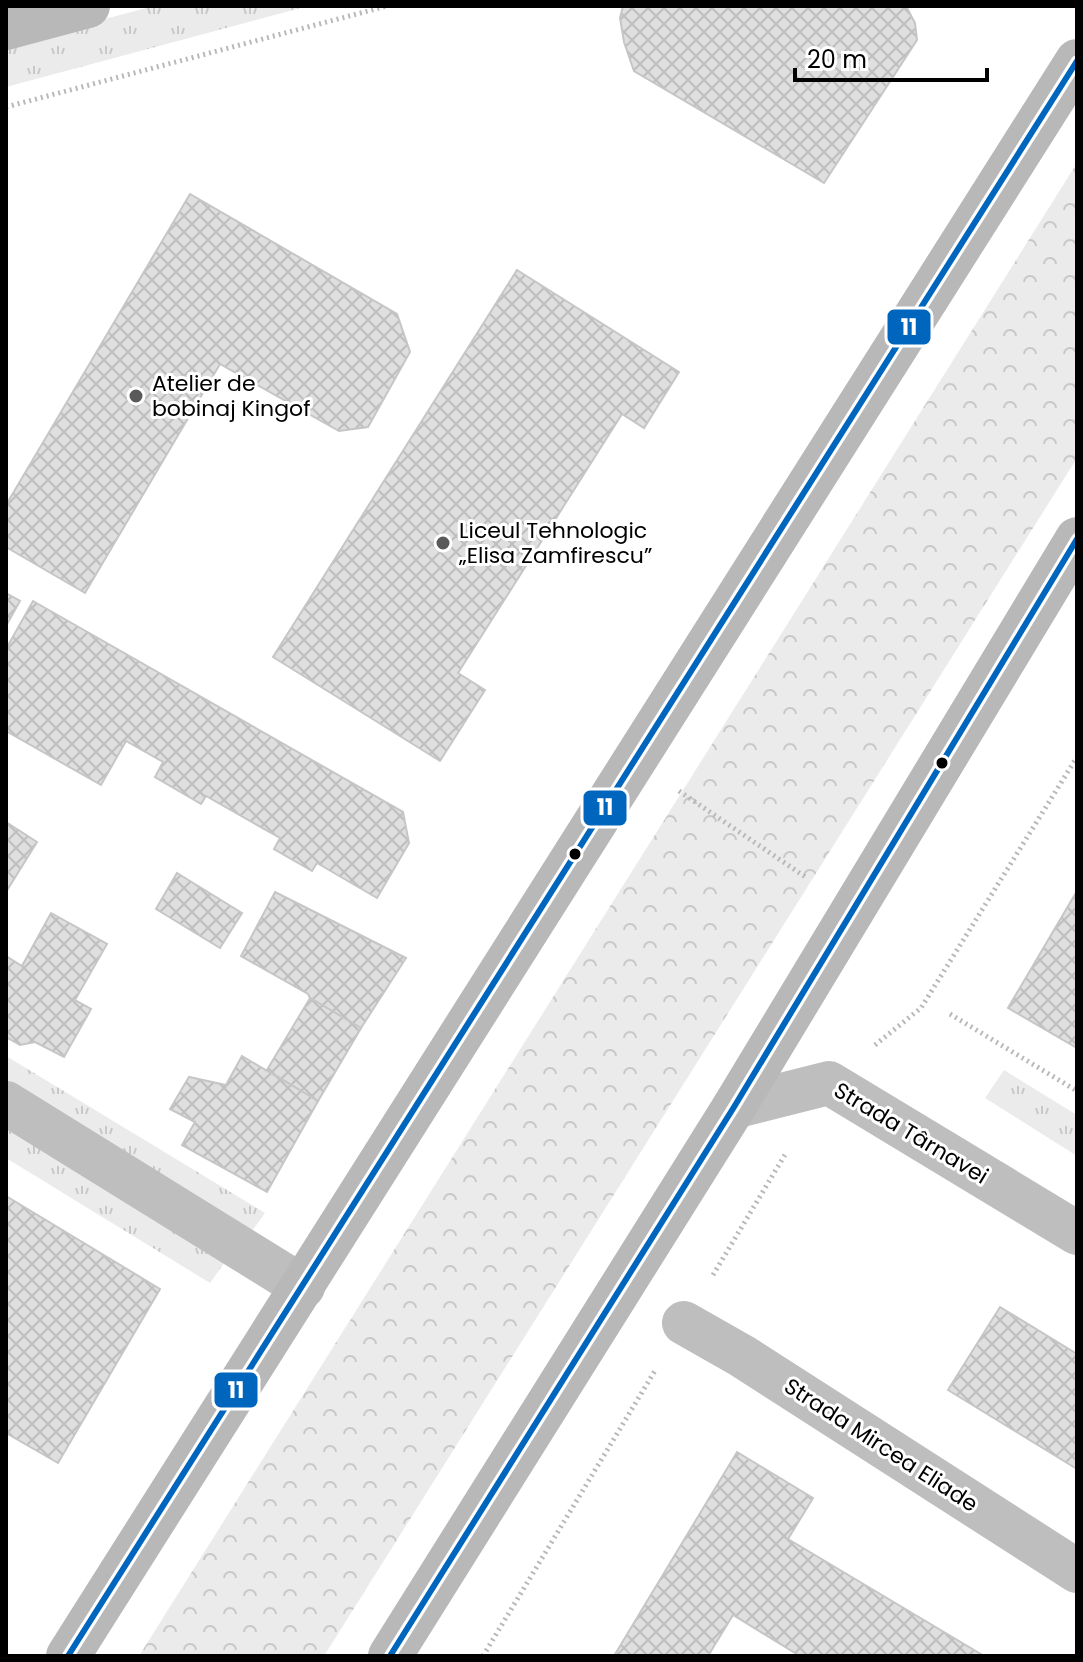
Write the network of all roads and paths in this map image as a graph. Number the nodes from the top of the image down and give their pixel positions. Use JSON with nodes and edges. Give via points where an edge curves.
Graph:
{"nodes":[{"id":1,"x":88,"y":6,"type":"edge"},
{"id":2,"x":387,"y":6,"type":"edge"},
{"id":3,"x":6,"y":28,"type":"edge"},
{"id":4,"x":1077,"y":61,"type":"edge"},
{"id":5,"x":6,"y":107,"type":"edge"},
{"id":6,"x":1077,"y":539,"type":"edge"},
{"id":7,"x":1077,"y":757,"type":"edge"},
{"id":8,"x":678,"y":791,"type":"dead end"},
{"id":9,"x":809,"y":879,"type":"dead end"},
{"id":10,"x":950,"y":1014,"type":"dead end"},
{"id":11,"x":829,"y":1083,"type":"junction"},
{"id":12,"x":1077,"y":1091,"type":"edge"},
{"id":13,"x":6,"y":1103,"type":"edge"},
{"id":14,"x":734,"y":1107,"type":"junction"},
{"id":15,"x":1077,"y":1233,"type":"edge"},
{"id":16,"x":303,"y":1287,"type":"junction"},
{"id":17,"x":684,"y":1323,"type":"junction"},
{"id":18,"x":1077,"y":1571,"type":"edge"},
{"id":19,"x":68,"y":1656,"type":"edge"},
{"id":20,"x":390,"y":1656,"type":"edge"},
{"id":21,"x":483,"y":1656,"type":"edge"}],
"edges":[{"from":1,"to":3,"type":"main road"},
{"from":2,"to":5,"type":"path"},
{"from":4,"to":16,"type":"main road"},
{"from":6,"to":14,"type":"main road"},
{"from":7,"to":11,"type":"path","via":[[921,1008]]},
{"from":8,"to":9,"type":"path"},
{"from":10,"to":12,"type":"path"},
{"from":11,"to":14,"type":"street","name":"Strada Târnavei"},
{"from":11,"to":15,"type":"street","name":"Strada Târnavei"},
{"from":11,"to":17,"type":"path"},
{"from":13,"to":16,"type":"street"},
{"from":14,"to":20,"type":"main road"},
{"from":16,"to":19,"type":"main road"},
{"from":17,"to":18,"type":"street","name":"Strada Mircea Eliade"},
{"from":17,"to":21,"type":"path"}]}
